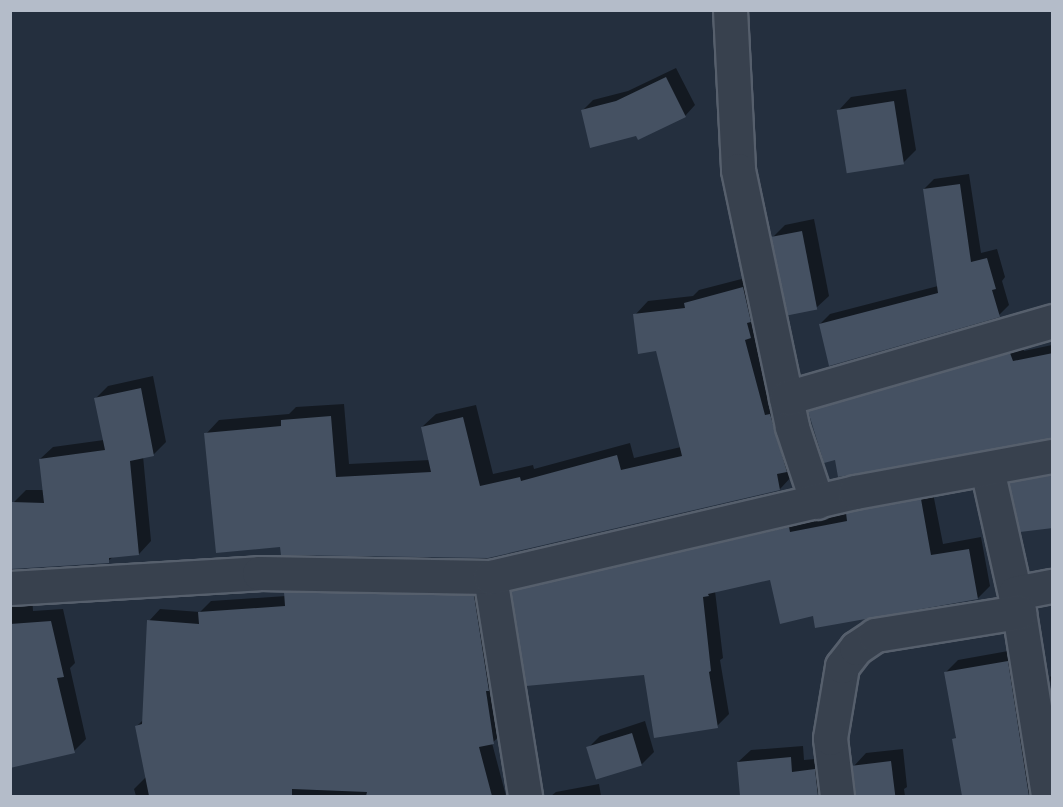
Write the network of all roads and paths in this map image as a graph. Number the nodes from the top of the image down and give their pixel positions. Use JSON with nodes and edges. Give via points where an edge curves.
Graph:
{"nodes":[{"id":1,"x":730,"y":10,"type":"edge"},
{"id":2,"x":1053,"y":321,"type":"edge"},
{"id":3,"x":786,"y":398,"type":"junction"},
{"id":4,"x":1053,"y":456,"type":"edge"},
{"id":5,"x":987,"y":468,"type":"junction"},
{"id":6,"x":817,"y":501,"type":"junction"},
{"id":7,"x":490,"y":577,"type":"junction"},
{"id":8,"x":1053,"y":586,"type":"edge"},
{"id":9,"x":10,"y":588,"type":"edge"},
{"id":10,"x":1017,"y":602,"type":"junction"},
{"id":11,"x":525,"y":796,"type":"edge"},
{"id":12,"x":837,"y":796,"type":"edge"},
{"id":13,"x":1048,"y":796,"type":"edge"}],
"edges":[{"from":1,"to":3,"type":"street","via":[[738,170]]},
{"from":2,"to":3,"type":"street"},
{"from":3,"to":6,"type":"street"},
{"from":4,"to":5,"type":"street"},
{"from":5,"to":6,"type":"street"},
{"from":5,"to":10,"type":"street"},
{"from":6,"to":7,"type":"street"},
{"from":7,"to":9,"type":"street","via":[[258,573]]},
{"from":7,"to":11,"type":"street"},
{"from":8,"to":10,"type":"street"},
{"from":10,"to":12,"type":"street","via":[[875,635],[856,648],[842,666],[830,738]]},
{"from":10,"to":13,"type":"street"}]}
